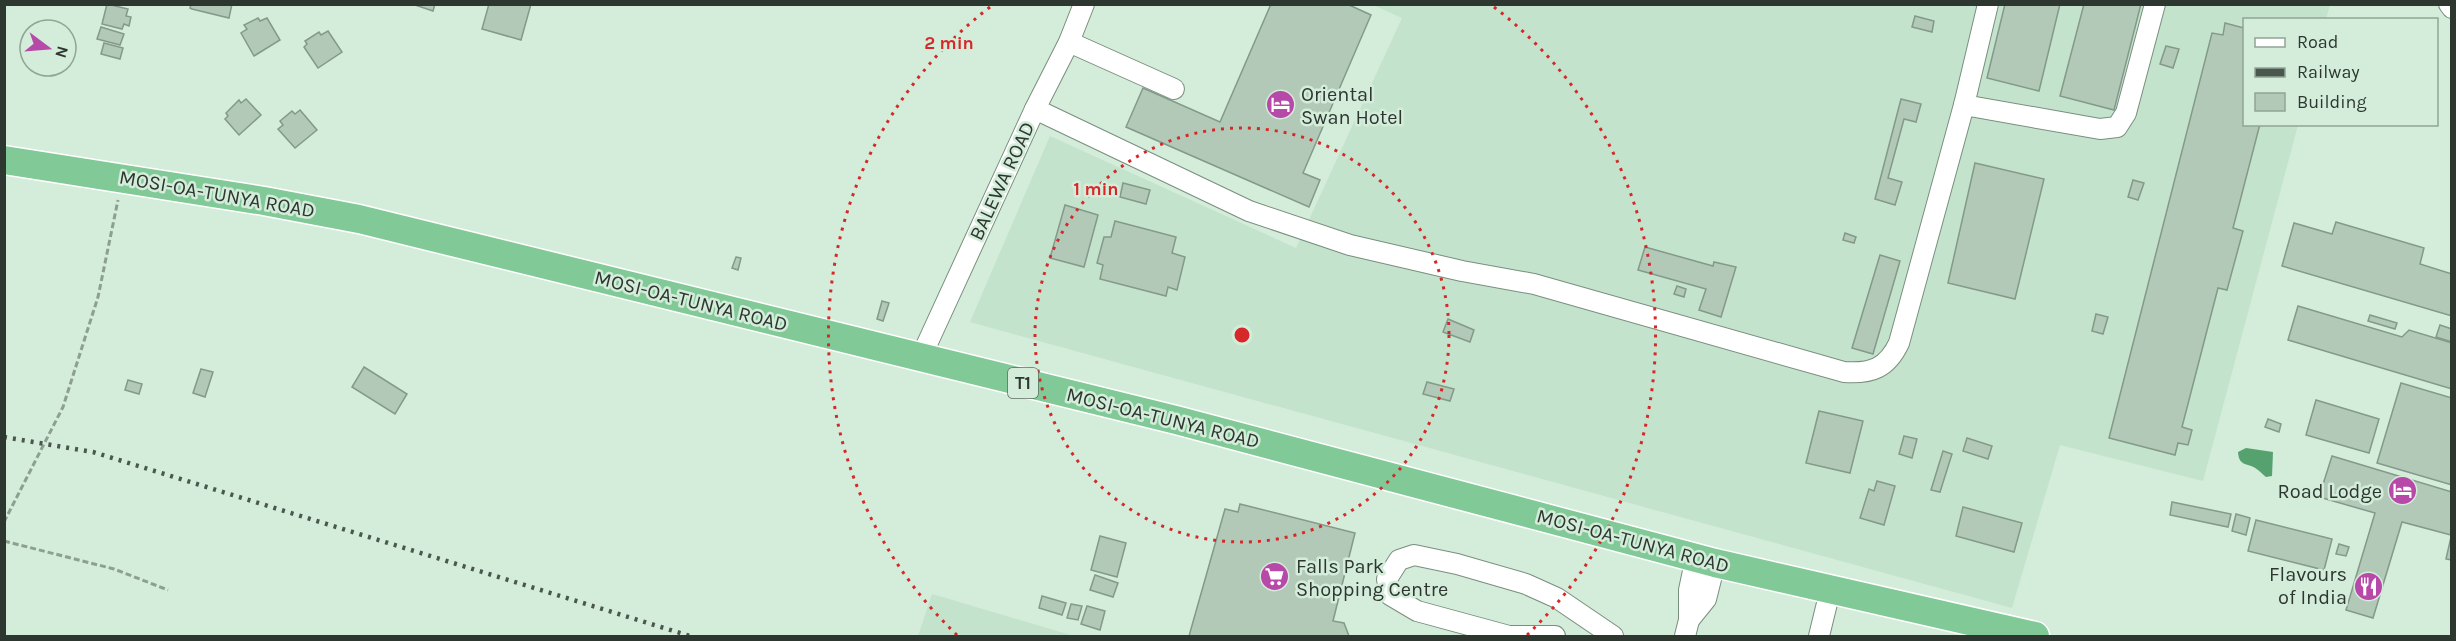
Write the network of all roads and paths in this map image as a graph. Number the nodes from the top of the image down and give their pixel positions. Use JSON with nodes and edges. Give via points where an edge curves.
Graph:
{"nodes":[{"id":1,"x":1084,"y":4,"type":"edge"},
{"id":2,"x":1988,"y":4,"type":"edge"},
{"id":3,"x":2155,"y":4,"type":"edge"},
{"id":4,"x":1069,"y":42,"type":"junction"},
{"id":5,"x":1174,"y":89,"type":"dead end"},
{"id":6,"x":1964,"y":105,"type":"junction"},
{"id":7,"x":1035,"y":109,"type":"junction"},
{"id":8,"x":4,"y":160,"type":"edge"},
{"id":9,"x":122,"y":178,"type":"junction"},
{"id":10,"x":921,"y":357,"type":"junction"},
{"id":11,"x":4,"y":522,"type":"edge"},
{"id":12,"x":4,"y":541,"type":"edge"},
{"id":13,"x":1705,"y":560,"type":"junction"},
{"id":14,"x":168,"y":590,"type":"dead end"},
{"id":15,"x":1830,"y":591,"type":"junction"},
{"id":16,"x":1687,"y":628,"type":"edge"},
{"id":17,"x":2020,"y":635,"type":"edge"},
{"id":18,"x":1555,"y":636,"type":"edge"},
{"id":19,"x":1613,"y":636,"type":"edge"},
{"id":20,"x":1819,"y":636,"type":"edge"}],
"edges":[{"from":1,"to":4,"type":"street","name":"BALEWA ROAD"},
{"from":2,"to":6,"type":"street"},
{"from":3,"to":6,"type":"street","via":[[2126,113],[2117,127],[2100,129]]},
{"from":4,"to":5,"type":"street"},
{"from":4,"to":7,"type":"street","name":"BALEWA ROAD"},
{"from":6,"to":7,"type":"street","via":[[1899,343],[1892,358],[1857,373],[1534,284],[1393,256],[1339,241],[1249,211]]},
{"from":7,"to":10,"type":"street","name":"BALEWA ROAD"},
{"from":8,"to":9,"type":"highway","name":"MOSI-OA-TUNYA ROAD","number":"T1"},
{"from":9,"to":10,"type":"highway","name":"MOSI-OA-TUNYA ROAD","number":"T1","via":[[359,219]]},
{"from":9,"to":11,"type":"path","via":[[98,297],[63,406]]},
{"from":10,"to":13,"type":"highway","name":"MOSI-OA-TUNYA ROAD","number":"T1"},
{"from":12,"to":14,"type":"path","via":[[114,569]]},
{"from":13,"to":15,"type":"highway","name":"MOSI-OA-TUNYA ROAD","number":"T1"},
{"from":13,"to":16,"type":"street","via":[[1689,590]]},
{"from":15,"to":17,"type":"highway","name":"MOSI-OA-TUNYA ROAD","number":"T1"},
{"from":15,"to":20,"type":"street"},
{"from":18,"to":19,"type":"street","via":[[1509,636],[1417,611],[1390,596],[1387,579],[1399,560],[1414,555],[1457,564],[1526,584],[1557,598]]}]}
